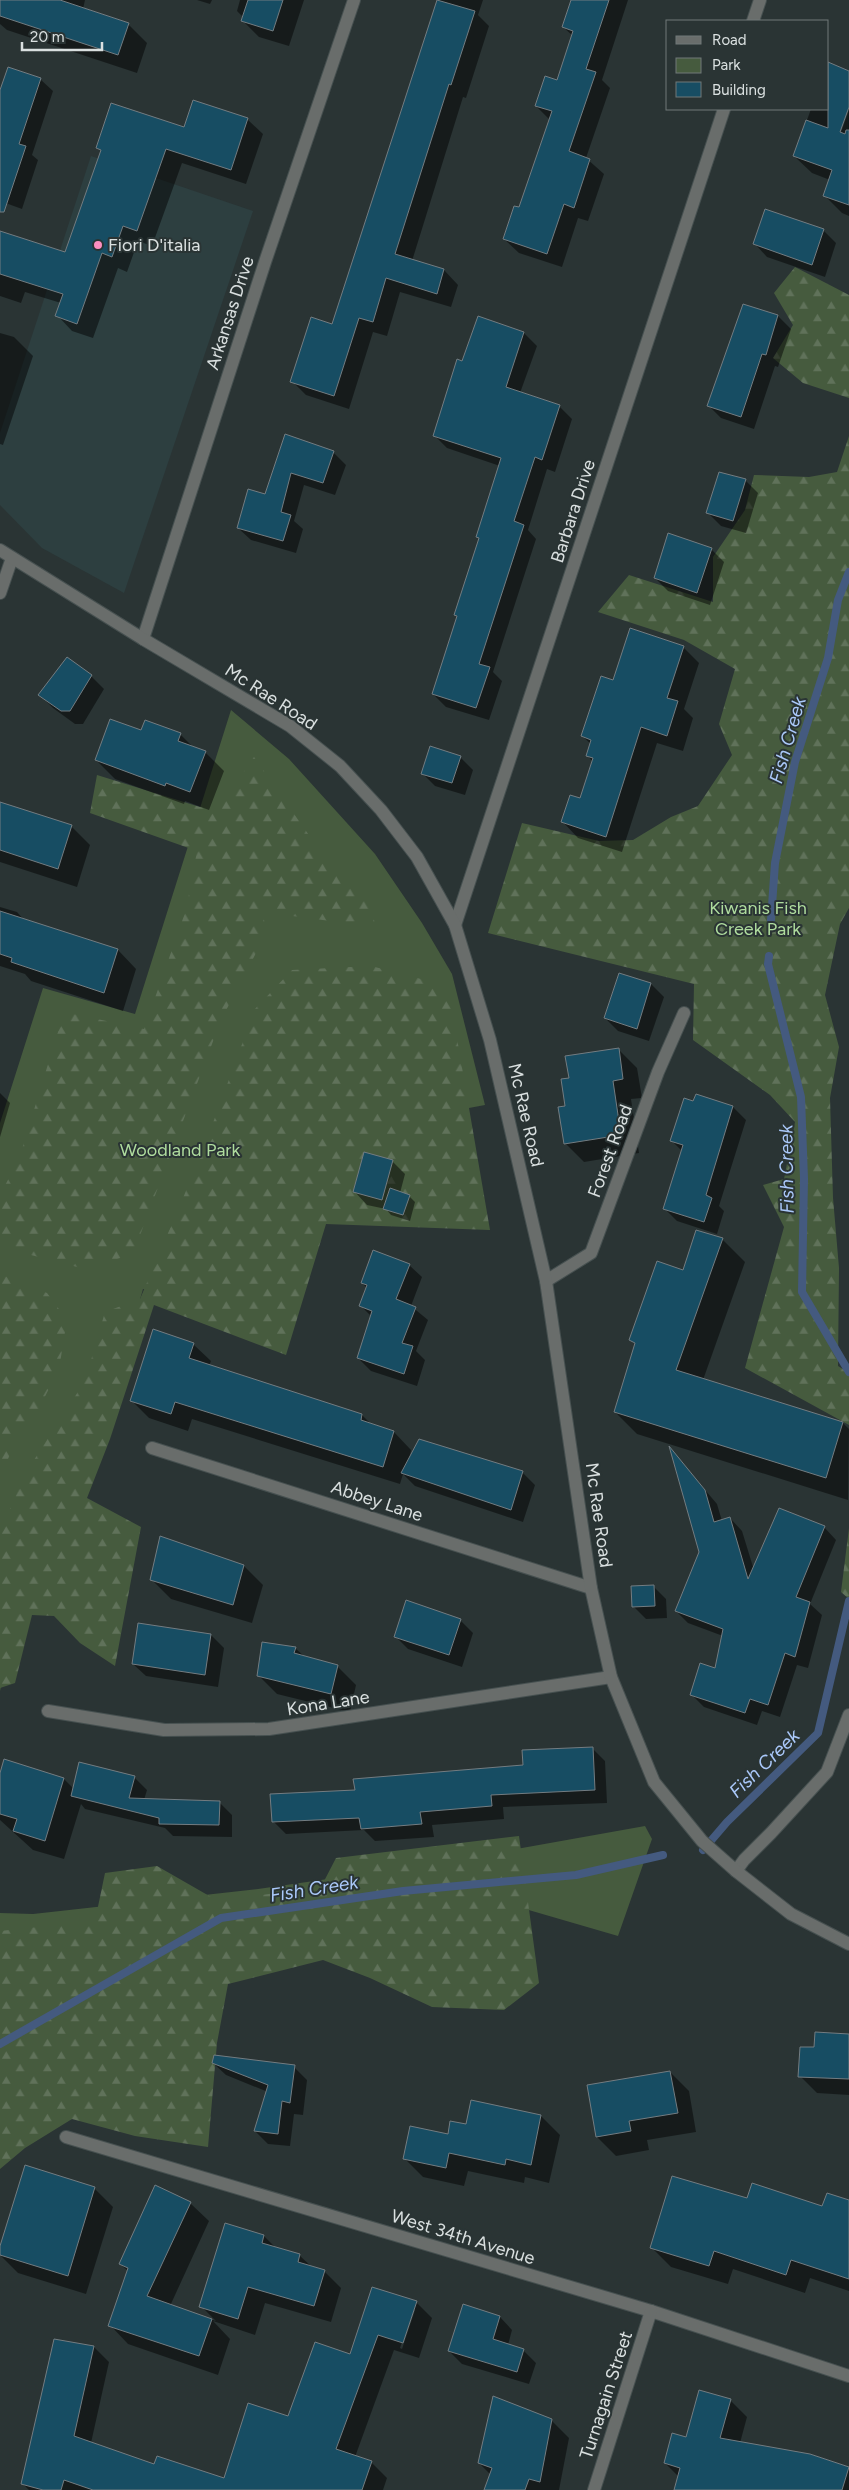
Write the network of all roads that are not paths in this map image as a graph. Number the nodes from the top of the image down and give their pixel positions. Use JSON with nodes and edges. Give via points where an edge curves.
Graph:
{"nodes":[{"id":1,"x":354,"y":0,"type":"edge"},
{"id":2,"x":760,"y":0,"type":"edge"},
{"id":3,"x":753,"y":20,"type":"edge"},
{"id":4,"x":724,"y":110,"type":"edge"},
{"id":5,"x":0,"y":550,"type":"edge"},
{"id":6,"x":12,"y":558,"type":"junction"},
{"id":7,"x":0,"y":593,"type":"edge"},
{"id":8,"x":143,"y":639,"type":"junction"},
{"id":9,"x":455,"y":925,"type":"junction"},
{"id":10,"x":684,"y":1013,"type":"dead end"},
{"id":11,"x":546,"y":1281,"type":"junction"},
{"id":12,"x":152,"y":1448,"type":"dead end"},
{"id":13,"x":592,"y":1588,"type":"junction"},
{"id":14,"x":611,"y":1677,"type":"junction"},
{"id":15,"x":48,"y":1711,"type":"dead end"},
{"id":16,"x":849,"y":1715,"type":"edge"},
{"id":17,"x":736,"y":1872,"type":"junction"},
{"id":18,"x":849,"y":1944,"type":"edge"},
{"id":19,"x":66,"y":2137,"type":"dead end"},
{"id":20,"x":651,"y":2311,"type":"junction"},
{"id":21,"x":849,"y":2376,"type":"edge"},
{"id":22,"x":594,"y":2490,"type":"edge"}],
"edges":[{"from":1,"to":8,"type":"street","name":"Arkansas Drive"},
{"from":2,"to":3,"type":"street"},
{"from":4,"to":9,"type":"street","name":"Barbara Drive"},
{"from":5,"to":6,"type":"street","name":"Mc Rae Road"},
{"from":6,"to":7,"type":"street"},
{"from":6,"to":8,"type":"street","name":"Mc Rae Road"},
{"from":8,"to":9,"type":"street","name":"Mc Rae Road","via":[[290,726],[340,766],[381,810],[416,856]]},
{"from":9,"to":11,"type":"street","name":"Mc Rae Road","via":[[490,1040]]},
{"from":10,"to":11,"type":"street","name":"Forest Road","via":[[658,1072],[591,1253]]},
{"from":11,"to":13,"type":"street","name":"Mc Rae Road"},
{"from":12,"to":13,"type":"street","name":"Abbey Lane"},
{"from":13,"to":14,"type":"street","name":"Mc Rae Road"},
{"from":14,"to":15,"type":"street","name":"Kona Lane","via":[[270,1729],[164,1730]]},
{"from":14,"to":17,"type":"street","name":"Mc Rae Road","via":[[654,1782],[702,1841]]},
{"from":16,"to":17,"type":"street","via":[[827,1772]]},
{"from":17,"to":18,"type":"street","name":"Mc Rae Road","via":[[791,1914]]},
{"from":19,"to":20,"type":"street","name":"West 34th Avenue"},
{"from":20,"to":21,"type":"street","name":"West 34th Avenue"},
{"from":20,"to":22,"type":"street","name":"Turnagain Street"}]}
